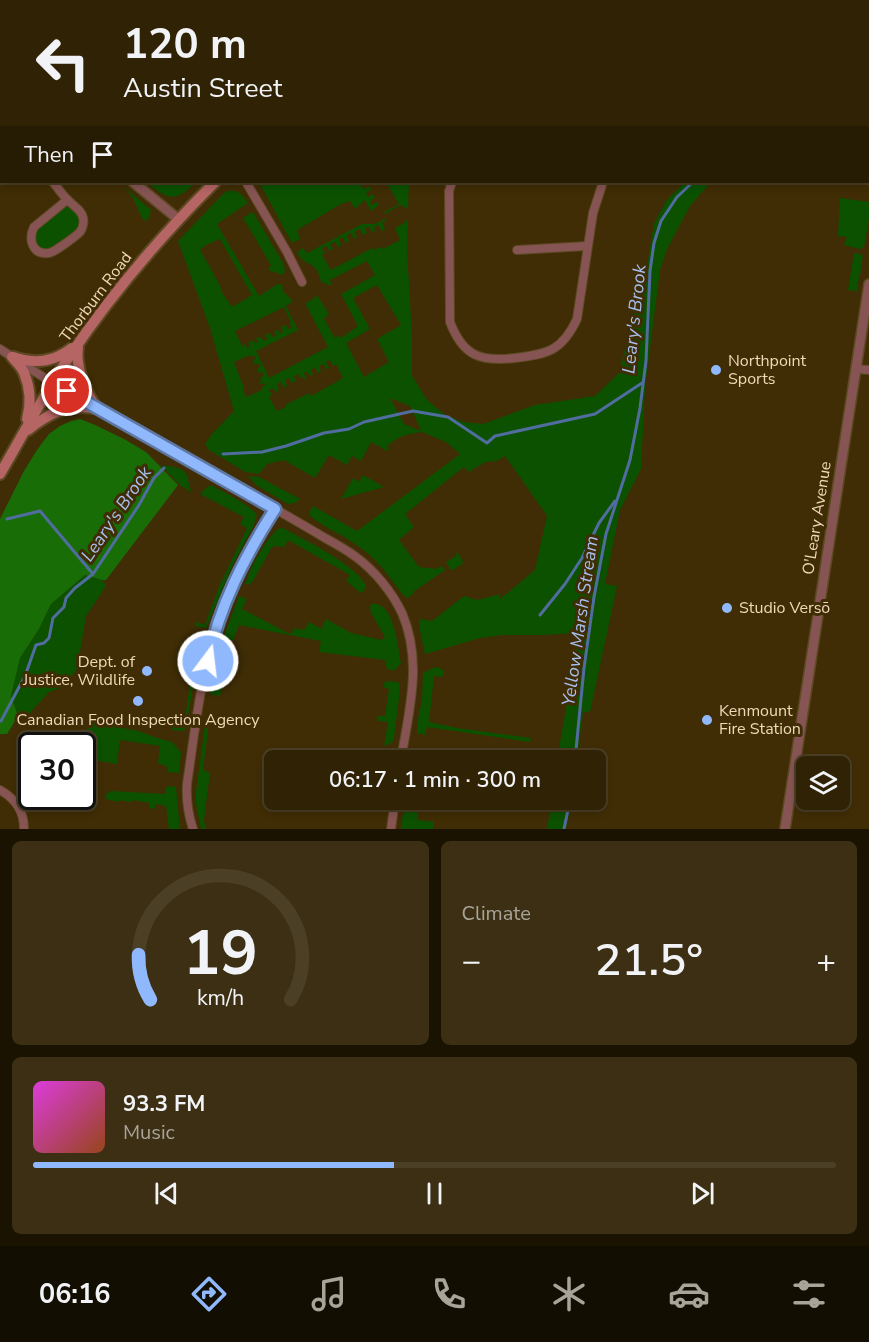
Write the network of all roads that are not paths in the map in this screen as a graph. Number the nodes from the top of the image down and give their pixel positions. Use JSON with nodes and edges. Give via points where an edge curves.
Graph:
{"nodes":[{"id":1,"x":54,"y":183,"type":"edge"},
{"id":2,"x":134,"y":183,"type":"edge"},
{"id":3,"x":214,"y":183,"type":"edge"},
{"id":4,"x":247,"y":183,"type":"edge"},
{"id":5,"x":452,"y":183,"type":"edge"},
{"id":6,"x":603,"y":183,"type":"edge"},
{"id":7,"x":67,"y":200,"type":"junction"},
{"id":8,"x":178,"y":219,"type":"junction"},
{"id":9,"x":587,"y":246,"type":"junction"},
{"id":10,"x":517,"y":250,"type":"dead end"},
{"id":11,"x":302,"y":282,"type":"dead end"},
{"id":12,"x":869,"y":284,"type":"edge"},
{"id":13,"x":79,"y":343,"type":"junction"},
{"id":14,"x":0,"y":349,"type":"edge"},
{"id":15,"x":12,"y":357,"type":"junction"},
{"id":16,"x":856,"y":369,"type":"junction"},
{"id":17,"x":869,"y":370,"type":"edge"},
{"id":18,"x":53,"y":383,"type":"junction"},
{"id":19,"x":96,"y":408,"type":"junction"},
{"id":20,"x":24,"y":434,"type":"junction"},
{"id":21,"x":0,"y":474,"type":"edge"},
{"id":22,"x":275,"y":509,"type":"junction"},
{"id":23,"x":403,"y":750,"type":"edge"},
{"id":24,"x":0,"y":790,"type":"edge"},
{"id":25,"x":394,"y":810,"type":"edge"},
{"id":26,"x":24,"y":829,"type":"edge"},
{"id":27,"x":193,"y":829,"type":"edge"},
{"id":28,"x":391,"y":829,"type":"edge"},
{"id":29,"x":785,"y":829,"type":"edge"}],
"edges":[{"from":1,"to":7,"type":"street"},
{"from":2,"to":8,"type":"street"},
{"from":3,"to":8,"type":"main road","name":"Thorburn Road"},
{"from":4,"to":11,"type":"street"},
{"from":5,"to":9,"type":"street","via":[[450,322],[462,345],[473,353],[497,360],[539,355],[564,340],[577,319]]},
{"from":6,"to":9,"type":"street","via":[[592,213]]},
{"from":7,"to":7,"type":"street","via":[[83,218],[80,232],[52,253],[39,251],[31,240],[34,227]]},
{"from":8,"to":13,"type":"main road","name":"Thorburn Road","via":[[122,284]]},
{"from":9,"to":10,"type":"street"},
{"from":12,"to":16,"type":"street","name":"O'Leary Avenue"},
{"from":13,"to":15,"type":"main road","via":[[63,355],[45,360]]},
{"from":13,"to":18,"type":"main road","name":"Thorburn Road"},
{"from":13,"to":19,"type":"main road","via":[[81,373]]},
{"from":14,"to":15,"type":"street"},
{"from":15,"to":18,"type":"street"},
{"from":15,"to":20,"type":"main road","via":[[24,371],[29,390],[30,408]]},
{"from":16,"to":17,"type":"street"},
{"from":16,"to":29,"type":"street","name":"O'Leary Avenue"},
{"from":18,"to":19,"type":"street"},
{"from":18,"to":20,"type":"main road","name":"Thorburn Road"},
{"from":19,"to":20,"type":"main road","via":[[62,410],[42,419]]},
{"from":19,"to":22,"type":"street"},
{"from":20,"to":21,"type":"main road","name":"Thorburn Road"},
{"from":22,"to":23,"type":"street","via":[[356,556],[384,585],[401,611],[413,664]]},
{"from":22,"to":27,"type":"street","via":[[239,572],[212,642],[187,784]]},
{"from":24,"to":26,"type":"street","via":[[17,803]]},
{"from":25,"to":28,"type":"street"}]}
